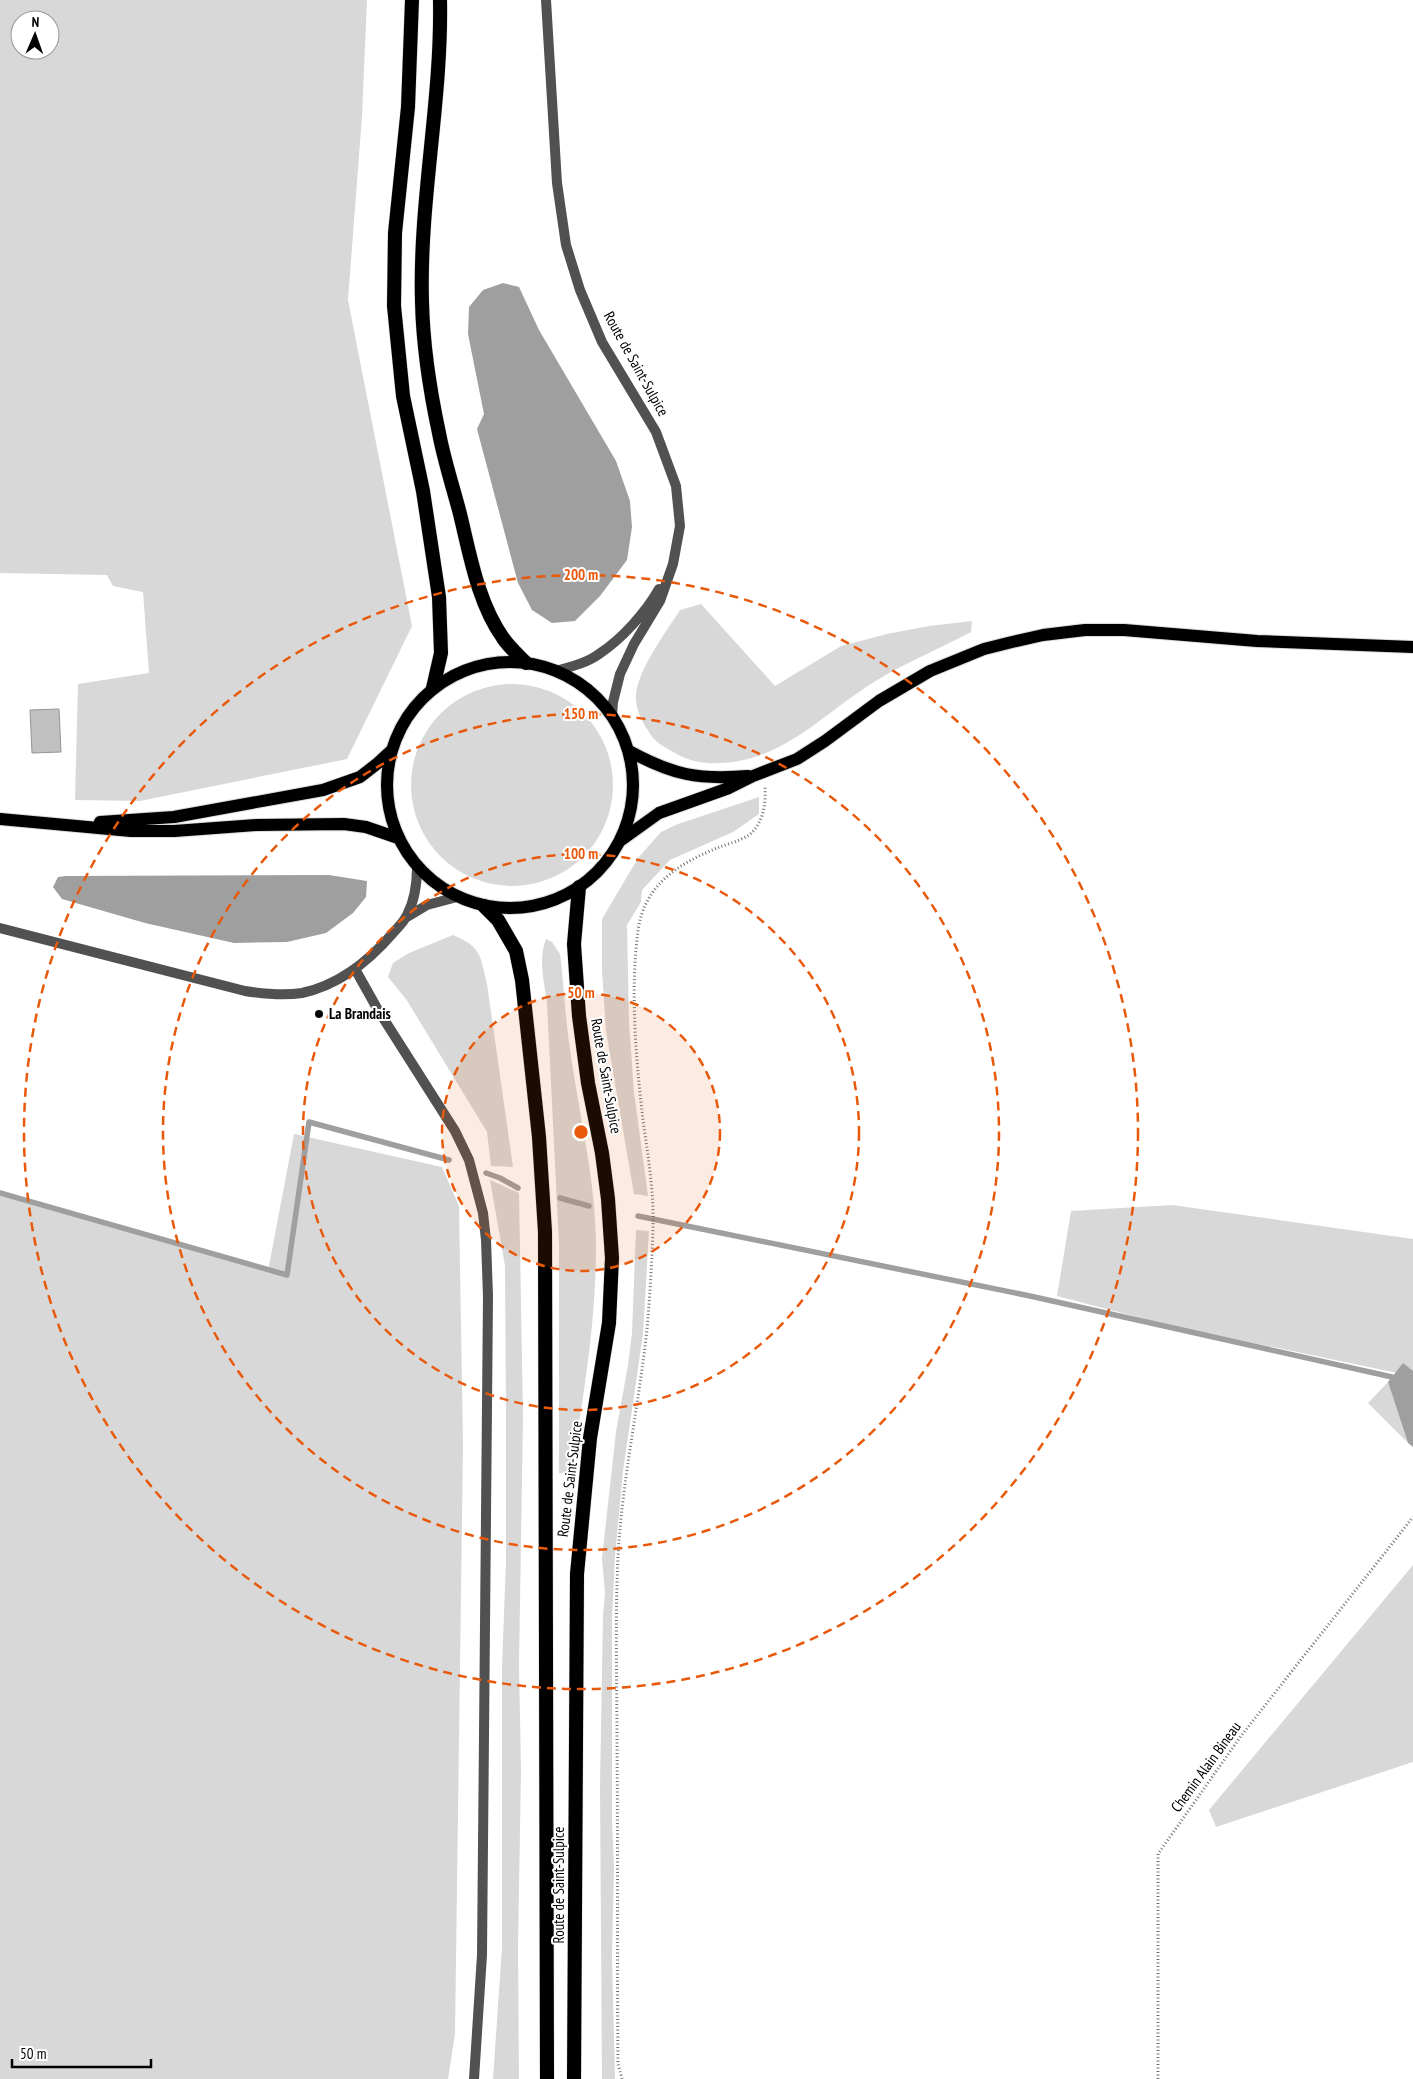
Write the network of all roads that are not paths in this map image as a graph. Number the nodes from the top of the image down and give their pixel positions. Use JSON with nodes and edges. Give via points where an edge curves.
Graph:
{"nodes":[{"id":1,"x":412,"y":0,"type":"edge"},
{"id":2,"x":440,"y":0,"type":"edge"},
{"id":3,"x":546,"y":0,"type":"edge"},
{"id":4,"x":673,"y":564,"type":"junction"},
{"id":5,"x":1413,"y":648,"type":"edge"},
{"id":6,"x":526,"y":663,"type":"junction"},
{"id":7,"x":556,"y":671,"type":"junction"},
{"id":8,"x":433,"y":688,"type":"junction"},
{"id":9,"x":612,"y":716,"type":"junction"},
{"id":10,"x":391,"y":751,"type":"junction"},
{"id":11,"x":628,"y":752,"type":"junction"},
{"id":12,"x":758,"y":774,"type":"junction"},
{"id":13,"x":0,"y":819,"type":"edge"},
{"id":14,"x":46,"y":823,"type":"junction"},
{"id":15,"x":398,"y":838,"type":"junction"},
{"id":16,"x":620,"y":841,"type":"junction"},
{"id":17,"x":417,"y":867,"type":"junction"},
{"id":18,"x":579,"y":887,"type":"junction"},
{"id":19,"x":457,"y":897,"type":"junction"},
{"id":20,"x":484,"y":906,"type":"junction"},
{"id":21,"x":406,"y":918,"type":"junction"},
{"id":22,"x":0,"y":928,"type":"edge"},
{"id":23,"x":355,"y":969,"type":"junction"},
{"id":24,"x":474,"y":2079,"type":"edge"},
{"id":25,"x":548,"y":2079,"type":"edge"},
{"id":26,"x":574,"y":2079,"type":"edge"}],
"edges":[{"from":1,"to":8,"type":"highway","via":[[408,107],[394,233],[394,306],[403,396],[424,491],[439,597],[441,653]]},
{"from":2,"to":6,"type":"highway","via":[[435,110],[423,237],[425,346],[439,434],[481,592],[500,633]]},
{"from":3,"to":4,"type":"street","name":"Route de Saint-Sulpice","via":[[557,183],[566,245],[580,290],[602,342],[656,432],[676,486],[680,526]]},
{"from":4,"to":7,"type":"street","name":"Route de Saint-Sulpice","via":[[653,599],[622,635],[599,655]]},
{"from":4,"to":9,"type":"street","name":"Route de Saint-Sulpice","via":[[660,601],[620,674]]},
{"from":5,"to":12,"type":"main road","via":[[1258,641],[1124,630],[1043,635],[984,649],[930,671],[879,701],[810,752]]},
{"from":6,"to":7,"type":"main road"},
{"from":6,"to":8,"type":"main road","via":[[477,666]]},
{"from":7,"to":9,"type":"main road","via":[[588,689]]},
{"from":8,"to":10,"type":"main road","via":[[407,716]]},
{"from":9,"to":11,"type":"main road"},
{"from":10,"to":14,"type":"main road","via":[[360,777],[323,790],[174,817],[131,822]]},
{"from":10,"to":15,"type":"main road","via":[[386,795]]},
{"from":11,"to":12,"type":"main road","via":[[679,774],[713,778]]},
{"from":11,"to":16,"type":"main road","via":[[633,774],[632,797]]},
{"from":12,"to":16,"type":"main road","via":[[659,813]]},
{"from":13,"to":14,"type":"main road"},
{"from":14,"to":15,"type":"main road","via":[[131,831],[344,824],[366,826]]},
{"from":15,"to":17,"type":"main road"},
{"from":16,"to":18,"type":"main road","via":[[600,869]]},
{"from":17,"to":19,"type":"main road"},
{"from":17,"to":21,"type":"street","via":[[413,899]]},
{"from":18,"to":20,"type":"main road","via":[[557,899],[533,906]]},
{"from":18,"to":26,"type":"highway","name":"Route de Saint-Sulpice","via":[[574,944],[579,1016],[602,1153],[612,1258],[609,1323],[590,1438],[577,1574]]},
{"from":19,"to":20,"type":"main road"},
{"from":19,"to":21,"type":"street","via":[[428,905]]},
{"from":20,"to":25,"type":"highway","via":[[498,920],[516,951],[520,970],[532,1060],[545,1232]]},
{"from":21,"to":23,"type":"street","via":[[372,956]]},
{"from":22,"to":23,"type":"street","via":[[199,980],[276,995],[301,993],[329,984]]},
{"from":23,"to":24,"type":"street","via":[[455,1131],[478,1188],[486,1240],[482,1955]]}]}
